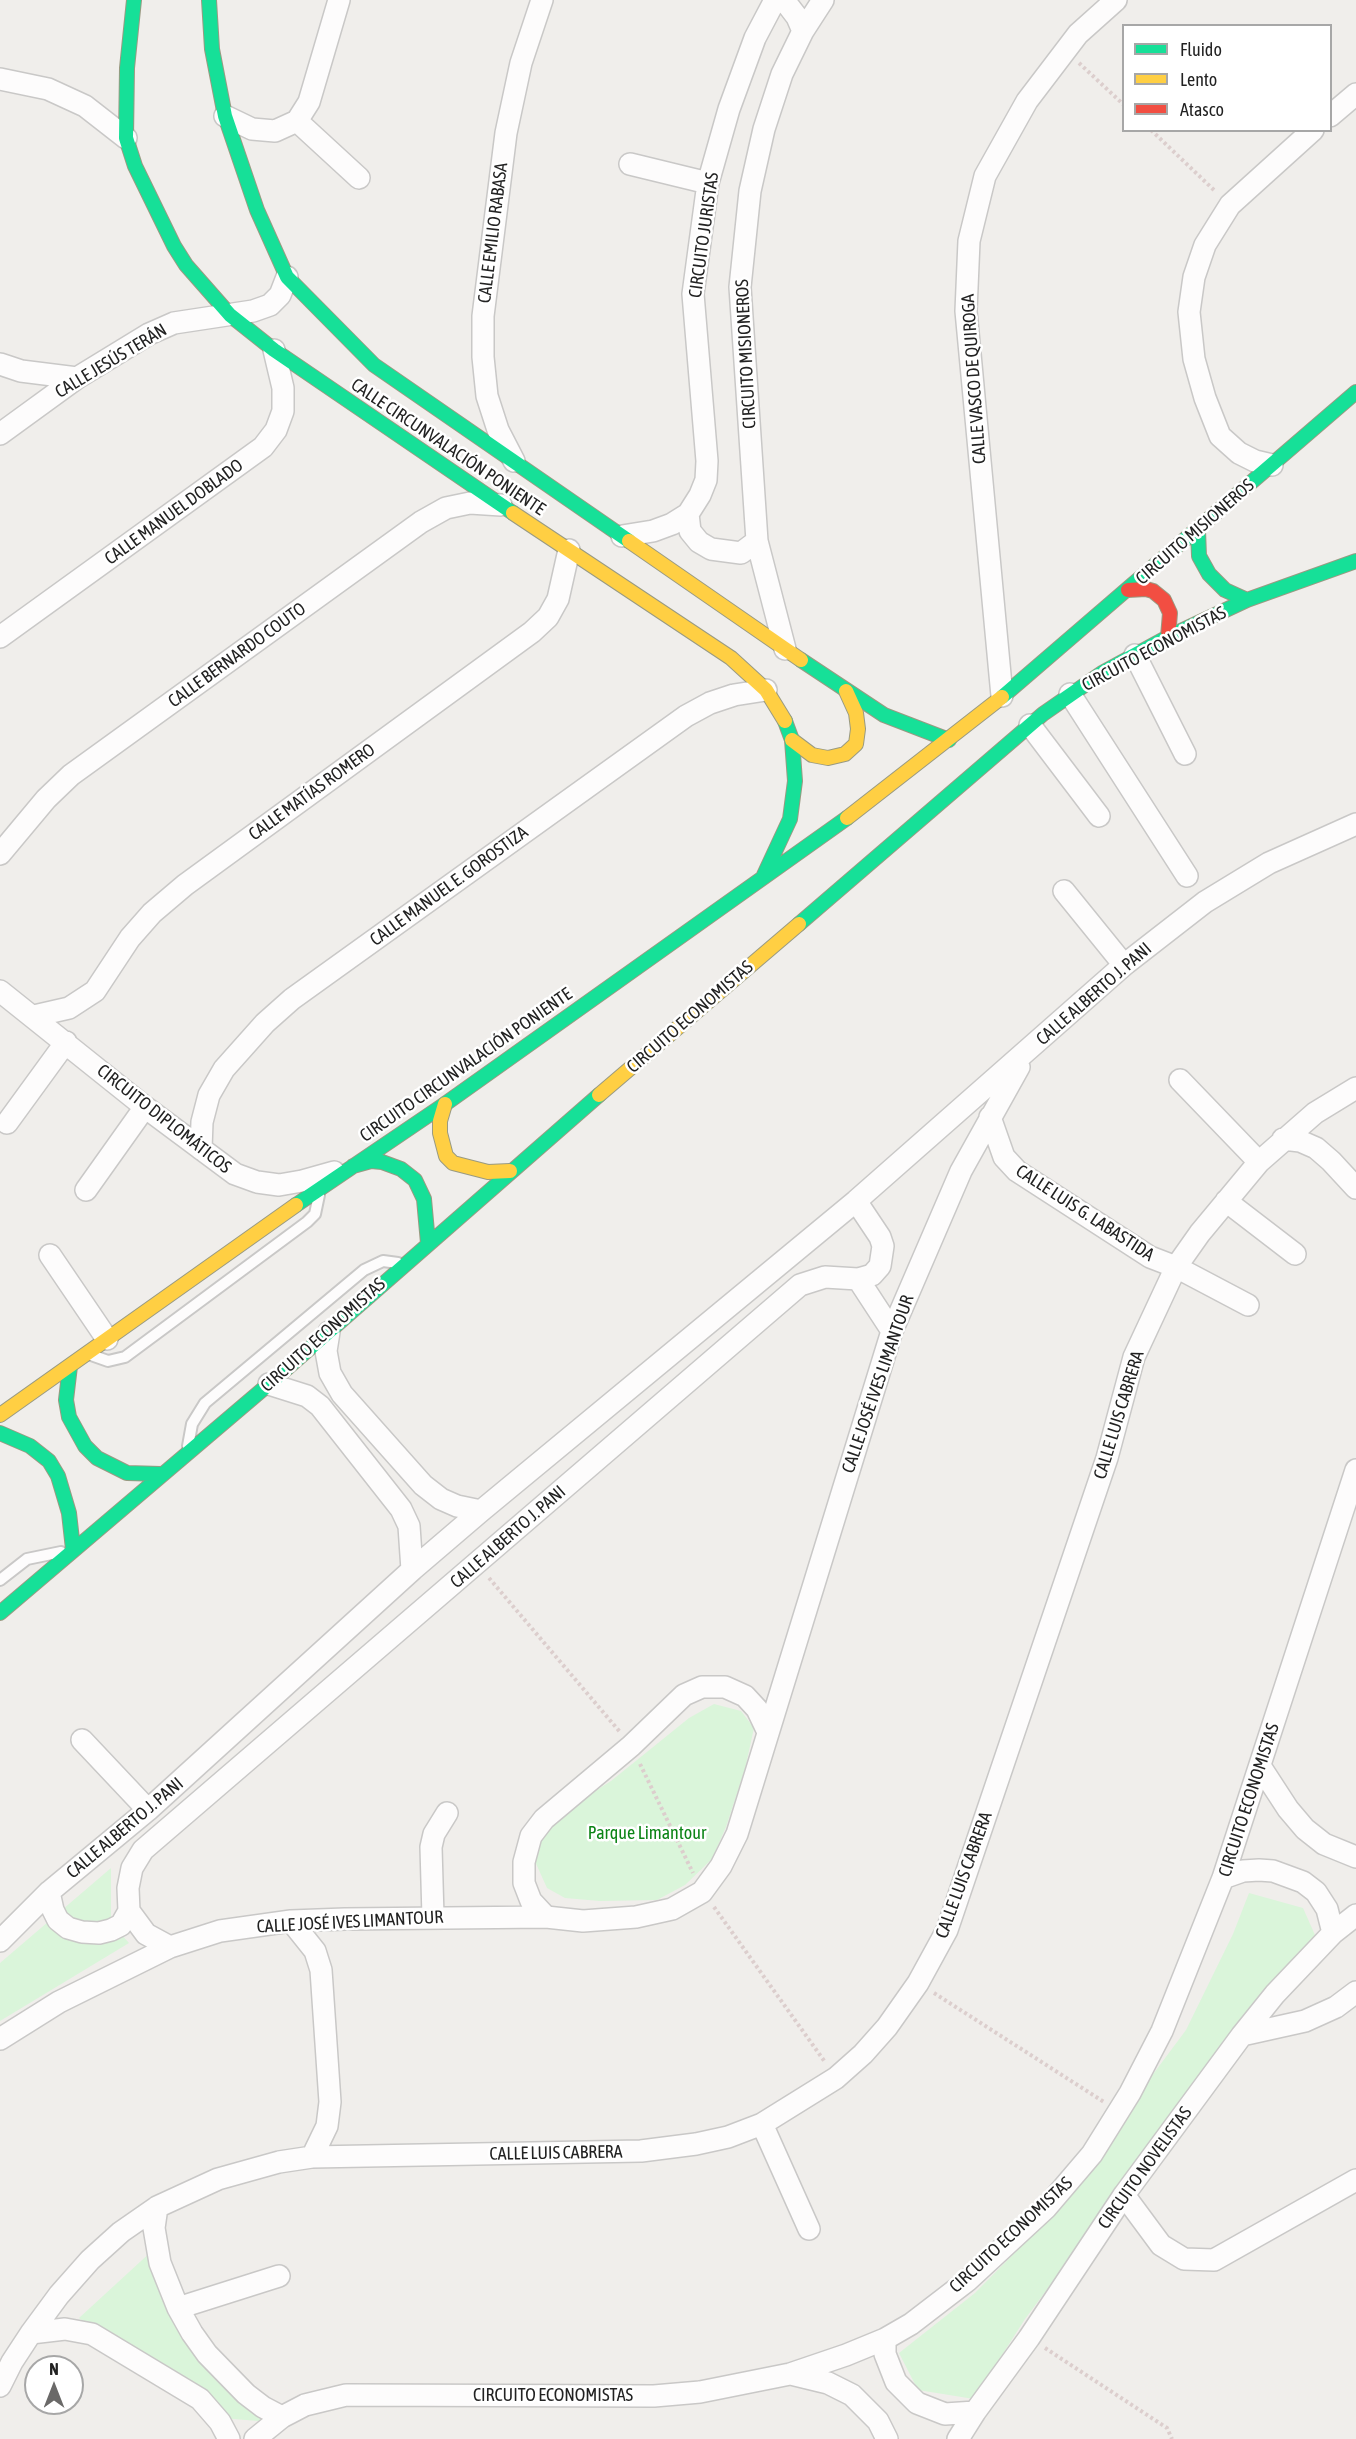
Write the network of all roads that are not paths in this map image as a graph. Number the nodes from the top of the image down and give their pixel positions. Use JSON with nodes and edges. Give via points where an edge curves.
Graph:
{"nodes":[{"id":1,"x":134,"y":0,"type":"edge"},
{"id":2,"x":208,"y":0,"type":"edge"},
{"id":3,"x":339,"y":0,"type":"edge"},
{"id":4,"x":542,"y":0,"type":"edge"},
{"id":5,"x":775,"y":0,"type":"edge"},
{"id":6,"x":784,"y":0,"type":"edge"},
{"id":7,"x":823,"y":0,"type":"edge"},
{"id":8,"x":1116,"y":0,"type":"edge"},
{"id":9,"x":803,"y":31,"type":"junction"},
{"id":10,"x":0,"y":79,"type":"edge"},
{"id":11,"x":1356,"y":94,"type":"edge"},
{"id":12,"x":1332,"y":114,"type":"edge"},
{"id":13,"x":225,"y":116,"type":"junction"},
{"id":14,"x":297,"y":121,"type":"junction"},
{"id":15,"x":1311,"y":132,"type":"edge"},
{"id":16,"x":126,"y":138,"type":"junction"},
{"id":17,"x":630,"y":164,"type":"dead end"},
{"id":18,"x":359,"y":178,"type":"dead end"},
{"id":19,"x":708,"y":183,"type":"junction"},
{"id":20,"x":286,"y":277,"type":"junction"},
{"id":21,"x":230,"y":315,"type":"junction"},
{"id":22,"x":274,"y":350,"type":"junction"},
{"id":23,"x":0,"y":364,"type":"edge"},
{"id":24,"x":77,"y":378,"type":"junction"},
{"id":25,"x":1356,"y":392,"type":"edge"},
{"id":26,"x":0,"y":435,"type":"edge"},
{"id":27,"x":516,"y":464,"type":"junction"},
{"id":28,"x":1272,"y":465,"type":"junction"},
{"id":29,"x":501,"y":506,"type":"junction"},
{"id":30,"x":688,"y":514,"type":"junction"},
{"id":31,"x":1198,"y":530,"type":"junction"},
{"id":32,"x":622,"y":536,"type":"junction"},
{"id":33,"x":757,"y":541,"type":"junction"},
{"id":34,"x":569,"y":550,"type":"junction"},
{"id":35,"x":1355,"y":561,"type":"edge"},
{"id":36,"x":1128,"y":590,"type":"junction"},
{"id":37,"x":1247,"y":600,"type":"junction"},
{"id":38,"x":0,"y":637,"type":"edge"},
{"id":39,"x":1168,"y":637,"type":"junction"},
{"id":40,"x":785,"y":649,"type":"junction"},
{"id":41,"x":1135,"y":655,"type":"junction"},
{"id":42,"x":766,"y":690,"type":"junction"},
{"id":43,"x":846,"y":691,"type":"junction"},
{"id":44,"x":1070,"y":694,"type":"junction"},
{"id":45,"x":1002,"y":696,"type":"junction"},
{"id":46,"x":1030,"y":725,"type":"junction"},
{"id":47,"x":792,"y":740,"type":"junction"},
{"id":48,"x":950,"y":740,"type":"junction"},
{"id":49,"x":1185,"y":754,"type":"dead end"},
{"id":50,"x":1099,"y":816,"type":"dead end"},
{"id":51,"x":1356,"y":824,"type":"edge"},
{"id":52,"x":0,"y":854,"type":"edge"},
{"id":53,"x":1187,"y":876,"type":"dead end"},
{"id":54,"x":763,"y":877,"type":"junction"},
{"id":55,"x":1064,"y":891,"type":"dead end"},
{"id":56,"x":1124,"y":965,"type":"junction"},
{"id":57,"x":0,"y":991,"type":"edge"},
{"id":58,"x":34,"y":1016,"type":"junction"},
{"id":59,"x":66,"y":1042,"type":"junction"},
{"id":60,"x":1028,"y":1052,"type":"junction"},
{"id":61,"x":1180,"y":1080,"type":"dead end"},
{"id":62,"x":1356,"y":1088,"type":"edge"},
{"id":63,"x":445,"y":1104,"type":"junction"},
{"id":64,"x":145,"y":1107,"type":"junction"},
{"id":65,"x":990,"y":1116,"type":"junction"},
{"id":66,"x":7,"y":1123,"type":"dead end"},
{"id":67,"x":1284,"y":1139,"type":"junction"},
{"id":68,"x":201,"y":1149,"type":"junction"},
{"id":69,"x":1259,"y":1162,"type":"junction"},
{"id":70,"x":349,"y":1168,"type":"junction"},
{"id":71,"x":510,"y":1171,"type":"junction"},
{"id":72,"x":1356,"y":1188,"type":"edge"},
{"id":73,"x":319,"y":1189,"type":"junction"},
{"id":74,"x":86,"y":1190,"type":"dead end"},
{"id":75,"x":856,"y":1201,"type":"junction"},
{"id":76,"x":1226,"y":1201,"type":"junction"},
{"id":77,"x":428,"y":1243,"type":"junction"},
{"id":78,"x":1295,"y":1254,"type":"dead end"},
{"id":79,"x":50,"y":1255,"type":"dead end"},
{"id":80,"x":404,"y":1264,"type":"junction"},
{"id":81,"x":1176,"y":1267,"type":"junction"},
{"id":82,"x":858,"y":1279,"type":"junction"},
{"id":83,"x":1248,"y":1305,"type":"dead end"},
{"id":84,"x":892,"y":1331,"type":"junction"},
{"id":85,"x":329,"y":1332,"type":"junction"},
{"id":86,"x":107,"y":1339,"type":"junction"},
{"id":87,"x":89,"y":1354,"type":"junction"},
{"id":88,"x":70,"y":1366,"type":"junction"},
{"id":89,"x":268,"y":1384,"type":"junction"},
{"id":90,"x":0,"y":1415,"type":"edge"},
{"id":91,"x":0,"y":1433,"type":"edge"},
{"id":92,"x":187,"y":1452,"type":"junction"},
{"id":93,"x":1356,"y":1470,"type":"edge"},
{"id":94,"x":161,"y":1474,"type":"junction"},
{"id":95,"x":480,"y":1510,"type":"junction"},
{"id":96,"x":73,"y":1549,"type":"junction"},
{"id":97,"x":412,"y":1570,"type":"junction"},
{"id":98,"x":0,"y":1580,"type":"edge"},
{"id":99,"x":0,"y":1613,"type":"edge"},
{"id":100,"x":768,"y":1732,"type":"junction"},
{"id":101,"x":82,"y":1740,"type":"dead end"},
{"id":102,"x":1260,"y":1766,"type":"junction"},
{"id":103,"x":148,"y":1810,"type":"junction"},
{"id":104,"x":447,"y":1813,"type":"dead end"},
{"id":105,"x":1356,"y":1857,"type":"edge"},
{"id":106,"x":1224,"y":1878,"type":"junction"},
{"id":107,"x":49,"y":1892,"type":"junction"},
{"id":108,"x":129,"y":1911,"type":"junction"},
{"id":109,"x":1356,"y":1916,"type":"edge"},
{"id":110,"x":433,"y":1917,"type":"junction"},
{"id":111,"x":546,"y":1917,"type":"junction"},
{"id":112,"x":291,"y":1921,"type":"junction"},
{"id":113,"x":1333,"y":1933,"type":"junction"},
{"id":114,"x":0,"y":1941,"type":"edge"},
{"id":115,"x":170,"y":1947,"type":"junction"},
{"id":116,"x":1356,"y":1992,"type":"edge"},
{"id":117,"x":1242,"y":2035,"type":"junction"},
{"id":118,"x":0,"y":2039,"type":"edge"},
{"id":119,"x":762,"y":2124,"type":"junction"},
{"id":120,"x":312,"y":2157,"type":"junction"},
{"id":121,"x":1356,"y":2180,"type":"edge"},
{"id":122,"x":1124,"y":2195,"type":"junction"},
{"id":123,"x":156,"y":2207,"type":"junction"},
{"id":124,"x":809,"y":2229,"type":"dead end"},
{"id":125,"x":279,"y":2276,"type":"dead end"},
{"id":126,"x":178,"y":2308,"type":"junction"},
{"id":127,"x":31,"y":2333,"type":"junction"},
{"id":128,"x":885,"y":2339,"type":"junction"},
{"id":129,"x":790,"y":2374,"type":"junction"},
{"id":130,"x":0,"y":2386,"type":"edge"},
{"id":131,"x":975,"y":2412,"type":"junction"},
{"id":132,"x":282,"y":2417,"type":"junction"},
{"id":133,"x":229,"y":2439,"type":"edge"},
{"id":134,"x":255,"y":2439,"type":"edge"},
{"id":135,"x":887,"y":2439,"type":"edge"},
{"id":136,"x":958,"y":2439,"type":"edge"}],
"edges":[{"from":1,"to":16,"type":"main road","name":"CALLE CIRCUNVALACIÓN PONIENTE","via":[[127,68]]},
{"from":2,"to":13,"type":"main road","name":"CALLE CIRCUNVALACIÓN PONIENTE","via":[[212,49]]},
{"from":3,"to":14,"type":"street","via":[[309,102]]},
{"from":4,"to":27,"type":"street","name":"CALLE EMILIO RABASA","via":[[521,63],[506,133],[483,316],[487,396],[498,430]]},
{"from":5,"to":19,"type":"street","name":"CIRCUITO JURISTAS","via":[[755,38],[729,108]]},
{"from":6,"to":9,"type":"street"},
{"from":7,"to":9,"type":"street","name":"CIRCUITO MISIONEROS"},
{"from":8,"to":45,"type":"street","name":"CALLE VASCO DE QUIROGA","via":[[1078,34],[1027,101],[985,176],[969,242],[966,311]]},
{"from":9,"to":33,"type":"street","name":"CIRCUITO MISIONEROS","via":[[782,74],[764,129],[750,191],[740,287]]},
{"from":10,"to":16,"type":"street","via":[[48,89],[85,106]]},
{"from":11,"to":12,"type":"street"},
{"from":13,"to":14,"type":"street","via":[[252,129],[275,131]]},
{"from":13,"to":20,"type":"main road","name":"CALLE CIRCUNVALACIÓN PONIENTE","via":[[257,210]]},
{"from":14,"to":18,"type":"street"},
{"from":15,"to":28,"type":"street","via":[[1230,205],[1205,245],[1194,277],[1189,312],[1194,359],[1220,436],[1239,453]]},
{"from":16,"to":21,"type":"main road","name":"CALLE CIRCUNVALACIÓN PONIENTE","via":[[135,166],[174,246]]},
{"from":17,"to":19,"type":"street"},
{"from":19,"to":30,"type":"street","name":"CIRCUITO JURISTAS","via":[[693,294],[706,480]]},
{"from":20,"to":21,"type":"street","name":"CALLE JESÚS TERÁN","via":[[280,295],[270,305]]},
{"from":20,"to":27,"type":"main road","name":"CALLE CIRCUNVALACIÓN PONIENTE","via":[[374,365]]},
{"from":21,"to":22,"type":"main road","name":"CALLE CIRCUNVALACIÓN PONIENTE"},
{"from":21,"to":24,"type":"street","name":"CALLE JESÚS TERÁN","via":[[197,318],[149,334]]},
{"from":22,"to":29,"type":"main road","name":"CALLE CIRCUNVALACIÓN PONIENTE"},
{"from":22,"to":38,"type":"street","name":"CALLE MANUEL DOBLADO","via":[[283,388],[283,411],[276,430],[263,447]]},
{"from":23,"to":24,"type":"street","via":[[21,371]]},
{"from":24,"to":26,"type":"street","name":"CALLE JESÚS TERÁN"},
{"from":25,"to":28,"type":"main road","name":"CIRCUITO MISIONEROS"},
{"from":27,"to":32,"type":"main road","name":"CALLE CIRCUNVALACIÓN PONIENTE"},
{"from":28,"to":31,"type":"main road","name":"CIRCUITO MISIONEROS"},
{"from":29,"to":34,"type":"main road","name":"CALLE CIRCUNVALACIÓN PONIENTE"},
{"from":29,"to":52,"type":"street","name":"CALLE BERNARDO COUTO","via":[[470,503],[446,508],[421,522],[71,775]]},
{"from":30,"to":32,"type":"street","via":[[653,531]]},
{"from":30,"to":33,"type":"street","via":[[690,531],[711,549],[741,553]]},
{"from":31,"to":36,"type":"main road","name":"CIRCUITO MISIONEROS"},
{"from":31,"to":37,"type":"main road","via":[[1199,556],[1209,574],[1225,590]]},
{"from":32,"to":40,"type":"main road","name":"CALLE CIRCUNVALACIÓN PONIENTE"},
{"from":33,"to":40,"type":"street","name":"CIRCUITO MISIONEROS"},
{"from":34,"to":42,"type":"main road","name":"CALLE CIRCUNVALACIÓN PONIENTE","via":[[730,658]]},
{"from":34,"to":58,"type":"street","name":"CALLE MATÍAS ROMERO","via":[[558,598],[532,632],[185,885],[130,938],[95,991],[69,1008]]},
{"from":35,"to":37,"type":"main road","name":"CIRCUITO ECONOMISTAS"},
{"from":36,"to":39,"type":"main road","via":[[1146,589],[1164,600],[1170,613]]},
{"from":36,"to":45,"type":"main road","name":"CIRCUITO MISIONEROS"},
{"from":37,"to":39,"type":"main road","name":"CIRCUITO ECONOMISTAS"},
{"from":39,"to":41,"type":"main road","name":"CIRCUITO ECONOMISTAS"},
{"from":40,"to":43,"type":"main road","name":"CALLE CIRCUNVALACIÓN PONIENTE"},
{"from":41,"to":44,"type":"main road","name":"CIRCUITO ECONOMISTAS"},
{"from":41,"to":49,"type":"street"},
{"from":42,"to":47,"type":"main road","name":"CALLE CIRCUNVALACIÓN PONIENTE"},
{"from":42,"to":68,"type":"street","name":"CALLE MANUEL E. GOROSTIZA","via":[[734,694],[686,716],[292,999],[224,1069],[209,1095]]},
{"from":43,"to":47,"type":"main road","via":[[856,712],[858,729],[856,744],[845,754],[828,758],[812,755]]},
{"from":43,"to":48,"type":"main road","name":"CALLE CIRCUNVALACIÓN PONIENTE","via":[[884,715]]},
{"from":44,"to":46,"type":"main road","name":"CIRCUITO ECONOMISTAS"},
{"from":44,"to":53,"type":"street"},
{"from":45,"to":48,"type":"main road","name":"CIRCUITO MISIONEROS"},
{"from":46,"to":50,"type":"street"},
{"from":46,"to":71,"type":"main road","name":"CIRCUITO ECONOMISTAS"},
{"from":47,"to":54,"type":"main road","name":"CALLE CIRCUNVALACIÓN PONIENTE","via":[[795,781],[790,819]]},
{"from":48,"to":54,"type":"main road","name":"CIRCUITO CIRCUNVALACIÓN PONIENTE"},
{"from":51,"to":56,"type":"street","name":"CALLE ALBERTO J. PANI","via":[[1269,863],[1205,902]]},
{"from":54,"to":63,"type":"main road","name":"CIRCUITO CIRCUNVALACIÓN PONIENTE"},
{"from":55,"to":56,"type":"street"},
{"from":56,"to":60,"type":"street","name":"CALLE ALBERTO J. PANI"},
{"from":57,"to":58,"type":"street","name":"CIRCUITO DIPLOMÁTICOS"},
{"from":58,"to":59,"type":"street","name":"CIRCUITO DIPLOMÁTICOS"},
{"from":59,"to":64,"type":"street","name":"CIRCUITO DIPLOMÁTICOS"},
{"from":59,"to":66,"type":"street"},
{"from":60,"to":65,"type":"street","name":"CALLE JOSÉ IVES LIMANTOUR"},
{"from":60,"to":75,"type":"street","name":"CALLE ALBERTO J. PANI"},
{"from":61,"to":69,"type":"street"},
{"from":62,"to":67,"type":"street","name":"CALLE LUIS CABRERA","via":[[1315,1113]]},
{"from":63,"to":70,"type":"main road","name":"CIRCUITO CIRCUNVALACIÓN PONIENTE"},
{"from":63,"to":71,"type":"main road","via":[[440,1133],[446,1156],[453,1163],[488,1172]]},
{"from":64,"to":68,"type":"street","name":"CIRCUITO DIPLOMÁTICOS"},
{"from":64,"to":74,"type":"street"},
{"from":65,"to":81,"type":"street","name":"CALLE LUIS G. LABASTIDA","via":[[1004,1157],[1017,1171],[1150,1257]]},
{"from":65,"to":84,"type":"street","name":"CALLE JOSÉ IVES LIMANTOUR","via":[[961,1171]]},
{"from":67,"to":69,"type":"street","name":"CALLE LUIS CABRERA"},
{"from":67,"to":72,"type":"street","via":[[1316,1148]]},
{"from":68,"to":70,"type":"street","name":"CIRCUITO DIPLOMÁTICOS","via":[[235,1174],[279,1185]]},
{"from":69,"to":76,"type":"street","name":"CALLE LUIS CABRERA"},
{"from":70,"to":73,"type":"main road","name":"CIRCUITO CIRCUNVALACIÓN PONIENTE"},
{"from":70,"to":77,"type":"main road","via":[[382,1162],[409,1174],[424,1199]]},
{"from":71,"to":77,"type":"main road","name":"CIRCUITO ECONOMISTAS"},
{"from":73,"to":86,"type":"main road","name":"CIRCUITO CIRCUNVALACIÓN PONIENTE"},
{"from":73,"to":87,"type":"lane","via":[[315,1214],[307,1222],[125,1357],[108,1361]]},
{"from":75,"to":82,"type":"street","via":[[883,1246],[880,1266],[872,1275]]},
{"from":75,"to":95,"type":"street","name":"CALLE ALBERTO J. PANI"},
{"from":76,"to":78,"type":"street"},
{"from":76,"to":81,"type":"street","name":"CALLE LUIS CABRERA"},
{"from":77,"to":80,"type":"main road","name":"CIRCUITO ECONOMISTAS"},
{"from":79,"to":86,"type":"street"},
{"from":80,"to":85,"type":"main road","name":"CIRCUITO ECONOMISTAS"},
{"from":80,"to":92,"type":"lane","via":[[383,1261],[364,1270],[205,1403],[192,1425]]},
{"from":81,"to":83,"type":"street","name":"CALLE LUIS G. LABASTIDA"},
{"from":81,"to":119,"type":"street","name":"CALLE LUIS CABRERA","via":[[1134,1357],[1107,1458],[947,1930],[918,1983],[887,2027],[836,2078]]},
{"from":82,"to":84,"type":"street"},
{"from":82,"to":108,"type":"street","name":"CALLE ALBERTO J. PANI","via":[[825,1277],[800,1286],[142,1850],[132,1868]]},
{"from":84,"to":100,"type":"street","name":"CALLE JOSÉ IVES LIMANTOUR"},
{"from":85,"to":89,"type":"main road","name":"CIRCUITO ECONOMISTAS"},
{"from":85,"to":95,"type":"street","via":[[326,1351],[330,1373],[342,1394],[423,1485],[449,1503]]},
{"from":86,"to":87,"type":"main road","name":"CIRCUITO CIRCUNVALACIÓN PONIENTE"},
{"from":87,"to":88,"type":"main road","name":"CIRCUITO CIRCUNVALACIÓN PONIENTE"},
{"from":88,"to":90,"type":"main road","name":"CIRCUITO CIRCUNVALACIÓN PONIENTE"},
{"from":88,"to":94,"type":"main road","via":[[66,1400],[69,1417],[85,1446],[98,1458],[127,1473]]},
{"from":89,"to":92,"type":"main road","name":"CIRCUITO ECONOMISTAS"},
{"from":89,"to":97,"type":"street","via":[[307,1396],[320,1406],[393,1500],[409,1526]]},
{"from":91,"to":96,"type":"main road","via":[[30,1446],[49,1461],[58,1476],[69,1513]]},
{"from":92,"to":94,"type":"main road","name":"CIRCUITO ECONOMISTAS"},
{"from":93,"to":102,"type":"street","name":"CIRCUITO ECONOMISTAS"},
{"from":94,"to":96,"type":"main road","name":"CIRCUITO ECONOMISTAS"},
{"from":95,"to":97,"type":"street","name":"CALLE ALBERTO J. PANI"},
{"from":96,"to":98,"type":"lane","name":"CIRCUITO ECONOMISTAS","via":[[27,1559]]},
{"from":96,"to":99,"type":"main road","name":"CIRCUITO ECONOMISTAS"},
{"from":97,"to":103,"type":"street","name":"CALLE ALBERTO J. PANI"},
{"from":100,"to":111,"type":"street","name":"CALLE JOSÉ IVES LIMANTOUR","via":[[737,1834],[702,1892],[672,1909],[636,1917],[584,1921]]},
{"from":100,"to":111,"type":"street","via":[[757,1709],[745,1696],[725,1687],[702,1686],[684,1695],[631,1746],[544,1819],[531,1836],[524,1883],[531,1901]]},
{"from":101,"to":103,"type":"street"},
{"from":102,"to":105,"type":"street","via":[[1305,1829],[1324,1844]]},
{"from":102,"to":106,"type":"street","name":"CIRCUITO ECONOMISTAS"},
{"from":103,"to":107,"type":"street","name":"CALLE ALBERTO J. PANI"},
{"from":104,"to":110,"type":"street","via":[[430,1847]]},
{"from":106,"to":113,"type":"street","via":[[1259,1870],[1303,1882],[1316,1892],[1327,1909]]},
{"from":106,"to":128,"type":"street","name":"CIRCUITO ECONOMISTAS","via":[[1162,2031],[1092,2154],[1046,2208],[967,2281]]},
{"from":107,"to":108,"type":"street","name":"CALLE ALBERTO J. PANI","via":[[58,1920],[82,1932],[111,1930],[121,1925]]},
{"from":107,"to":114,"type":"street","name":"CALLE ALBERTO J. PANI"},
{"from":108,"to":115,"type":"street","via":[[146,1934]]},
{"from":109,"to":113,"type":"street","name":"CIRCUITO NOVELISTAS"},
{"from":110,"to":111,"type":"street","name":"CALLE JOSÉ IVES LIMANTOUR"},
{"from":110,"to":112,"type":"street","name":"CALLE JOSÉ IVES LIMANTOUR"},
{"from":112,"to":115,"type":"street","name":"CALLE JOSÉ IVES LIMANTOUR","via":[[220,1931]]},
{"from":112,"to":120,"type":"street","via":[[312,1946],[321,1970],[330,2102],[327,2126]]},
{"from":113,"to":117,"type":"street","name":"CIRCUITO NOVELISTAS"},
{"from":115,"to":118,"type":"street","name":"CALLE JOSÉ IVES LIMANTOUR","via":[[59,2002]]},
{"from":116,"to":117,"type":"street","via":[[1336,2007],[1305,2021]]},
{"from":117,"to":122,"type":"street","name":"CIRCUITO NOVELISTAS"},
{"from":119,"to":120,"type":"street","name":"CALLE LUIS CABRERA","via":[[728,2137],[641,2151]]},
{"from":119,"to":124,"type":"street"},
{"from":120,"to":123,"type":"street","name":"CALLE LUIS CABRERA","via":[[240,2171]]},
{"from":121,"to":122,"type":"street","via":[[1214,2260],[1184,2259],[1161,2245]]},
{"from":122,"to":131,"type":"street","name":"CIRCUITO NOVELISTAS"},
{"from":123,"to":126,"type":"street","via":[[155,2243]]},
{"from":123,"to":127,"type":"street","name":"CALLE LUIS CABRERA","via":[[90,2260]]},
{"from":125,"to":126,"type":"street"},
{"from":126,"to":132,"type":"street","via":[[224,2373],[263,2408]]},
{"from":127,"to":130,"type":"street","name":"CALLE LUIS CABRERA"},
{"from":127,"to":133,"type":"street","via":[[64,2329],[92,2334],[200,2399]]},
{"from":128,"to":129,"type":"street","name":"CIRCUITO ECONOMISTAS"},
{"from":128,"to":131,"type":"street","via":[[885,2354],[896,2382],[917,2403],[945,2414]]},
{"from":129,"to":132,"type":"street","name":"CIRCUITO ECONOMISTAS","via":[[700,2392],[654,2396],[346,2395],[305,2404]]},
{"from":129,"to":135,"type":"street","via":[[828,2383],[852,2395],[878,2421]]},
{"from":131,"to":136,"type":"street","name":"CIRCUITO NOVELISTAS"},
{"from":132,"to":134,"type":"street","name":"CIRCUITO ECONOMISTAS"}]}
